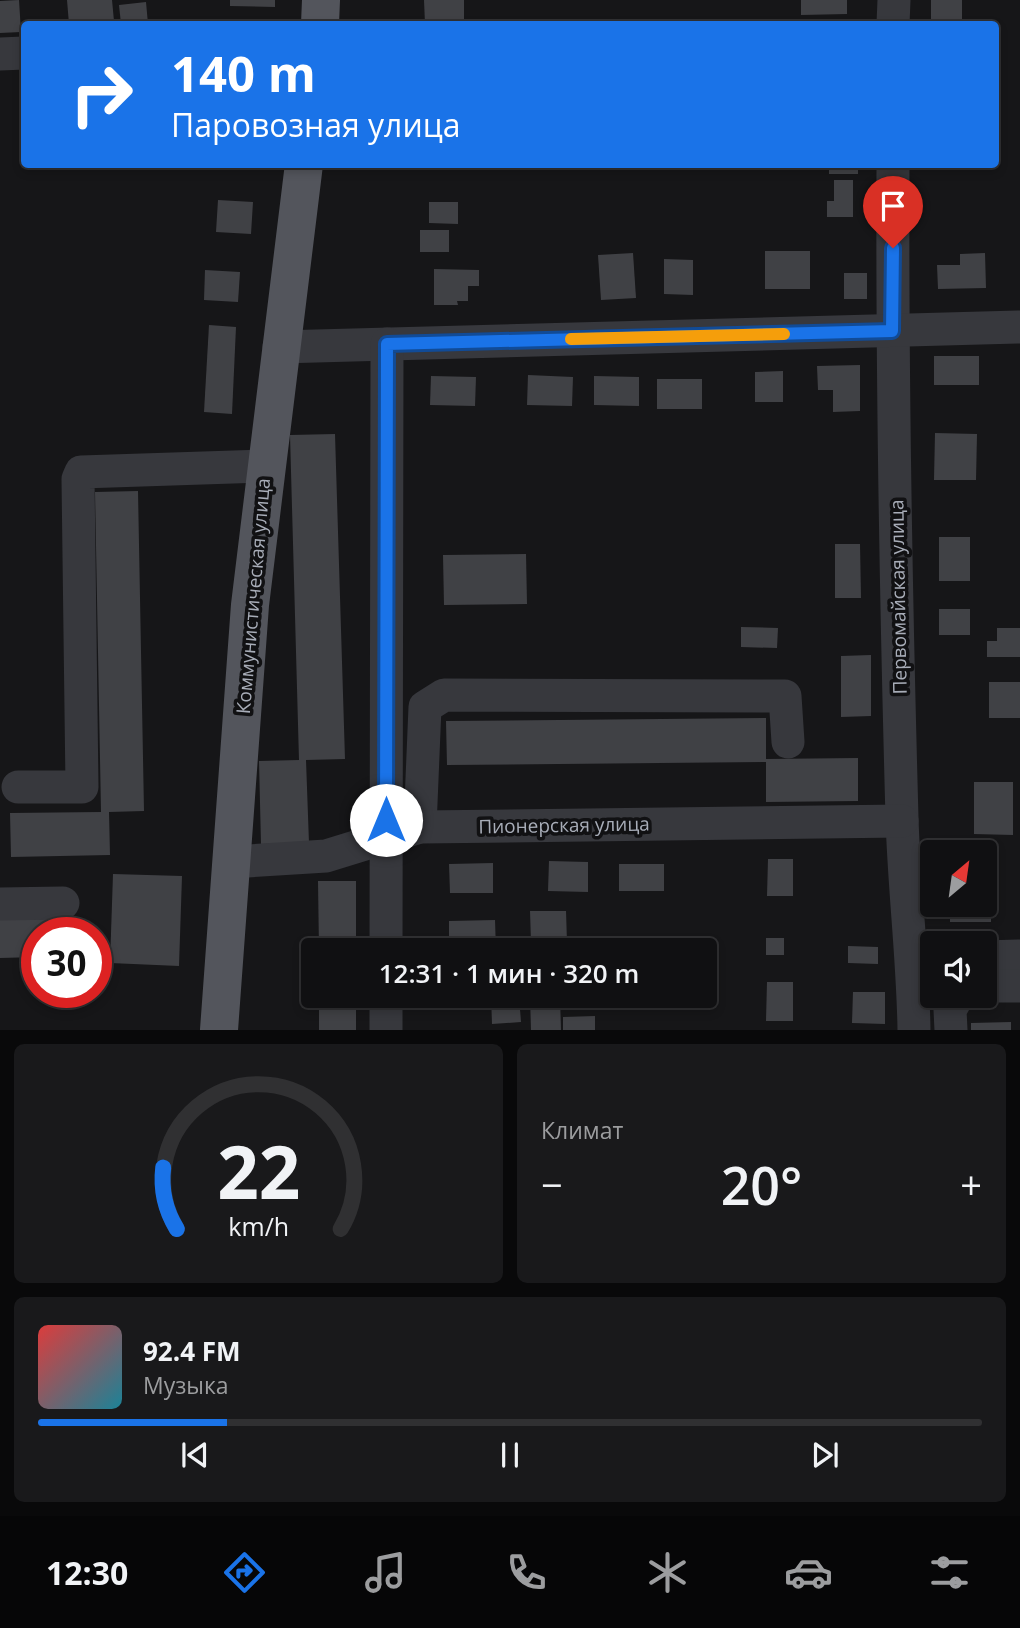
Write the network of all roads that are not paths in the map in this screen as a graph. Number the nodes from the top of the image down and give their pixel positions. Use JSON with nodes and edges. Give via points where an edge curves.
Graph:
{"nodes":[{"id":1,"x":321,"y":0,"type":"edge"},
{"id":2,"x":894,"y":0,"type":"edge"},
{"id":3,"x":320,"y":21,"type":"edge"},
{"id":4,"x":893,"y":21,"type":"edge"},
{"id":5,"x":21,"y":53,"type":"edge"},
{"id":6,"x":0,"y":54,"type":"edge"},
{"id":7,"x":303,"y":168,"type":"edge"},
{"id":8,"x":893,"y":168,"type":"edge"},
{"id":9,"x":1020,"y":327,"type":"edge"},
{"id":10,"x":892,"y":331,"type":"junction"},
{"id":11,"x":387,"y":344,"type":"junction"},
{"id":12,"x":279,"y":347,"type":"junction"},
{"id":13,"x":265,"y":466,"type":"junction"},
{"id":14,"x":788,"y":742,"type":"dead end"},
{"id":15,"x":19,"y":787,"type":"dead end"},
{"id":16,"x":902,"y":821,"type":"junction"},
{"id":17,"x":420,"y":827,"type":"junction"},
{"id":18,"x":386,"y":839,"type":"junction"},
{"id":19,"x":231,"y":862,"type":"junction"},
{"id":20,"x":63,"y":902,"type":"dead end"},
{"id":21,"x":0,"y":904,"type":"edge"},
{"id":22,"x":386,"y":938,"type":"edge"},
{"id":23,"x":920,"y":938,"type":"edge"},
{"id":24,"x":1020,"y":956,"type":"edge"},
{"id":25,"x":997,"y":957,"type":"edge"},
{"id":26,"x":920,"y":982,"type":"edge"},
{"id":27,"x":997,"y":986,"type":"edge"},
{"id":28,"x":1020,"y":986,"type":"edge"},
{"id":29,"x":386,"y":1008,"type":"edge"},
{"id":30,"x":951,"y":1008,"type":"edge"},
{"id":31,"x":219,"y":1030,"type":"edge"},
{"id":32,"x":386,"y":1030,"type":"edge"},
{"id":33,"x":914,"y":1030,"type":"edge"},
{"id":34,"x":951,"y":1030,"type":"edge"}],
"edges":[{"from":1,"to":3,"type":"main road"},
{"from":2,"to":4,"type":"street"},
{"from":5,"to":6,"type":"street"},
{"from":7,"to":12,"type":"main road","name":"Коммунистическая улица"},
{"from":8,"to":10,"type":"street","name":"Первомайская улица"},
{"from":9,"to":10,"type":"street"},
{"from":10,"to":11,"type":"street"},
{"from":10,"to":16,"type":"street","name":"Первомайская улица"},
{"from":11,"to":12,"type":"street"},
{"from":11,"to":18,"type":"street"},
{"from":12,"to":13,"type":"main road","name":"Коммунистическая улица"},
{"from":13,"to":15,"type":"street","via":[[81,472],[82,787]]},
{"from":13,"to":19,"type":"main road","name":"Коммунистическая улица"},
{"from":14,"to":17,"type":"street","via":[[785,696],[444,695],[425,707]]},
{"from":16,"to":17,"type":"street","name":"Пионерская улица"},
{"from":16,"to":23,"type":"street","name":"Первомайская улица"},
{"from":17,"to":18,"type":"street","name":"Пионерская улица"},
{"from":18,"to":19,"type":"street","name":"Пионерская улица","via":[[326,856]]},
{"from":18,"to":22,"type":"street"},
{"from":19,"to":31,"type":"main road","name":"Коммунистическая улица"},
{"from":20,"to":21,"type":"street"},
{"from":24,"to":25,"type":"street"},
{"from":26,"to":33,"type":"street","name":"Первомайская улица"},
{"from":27,"to":28,"type":"street"},
{"from":29,"to":32,"type":"street"},
{"from":30,"to":34,"type":"street"}]}
